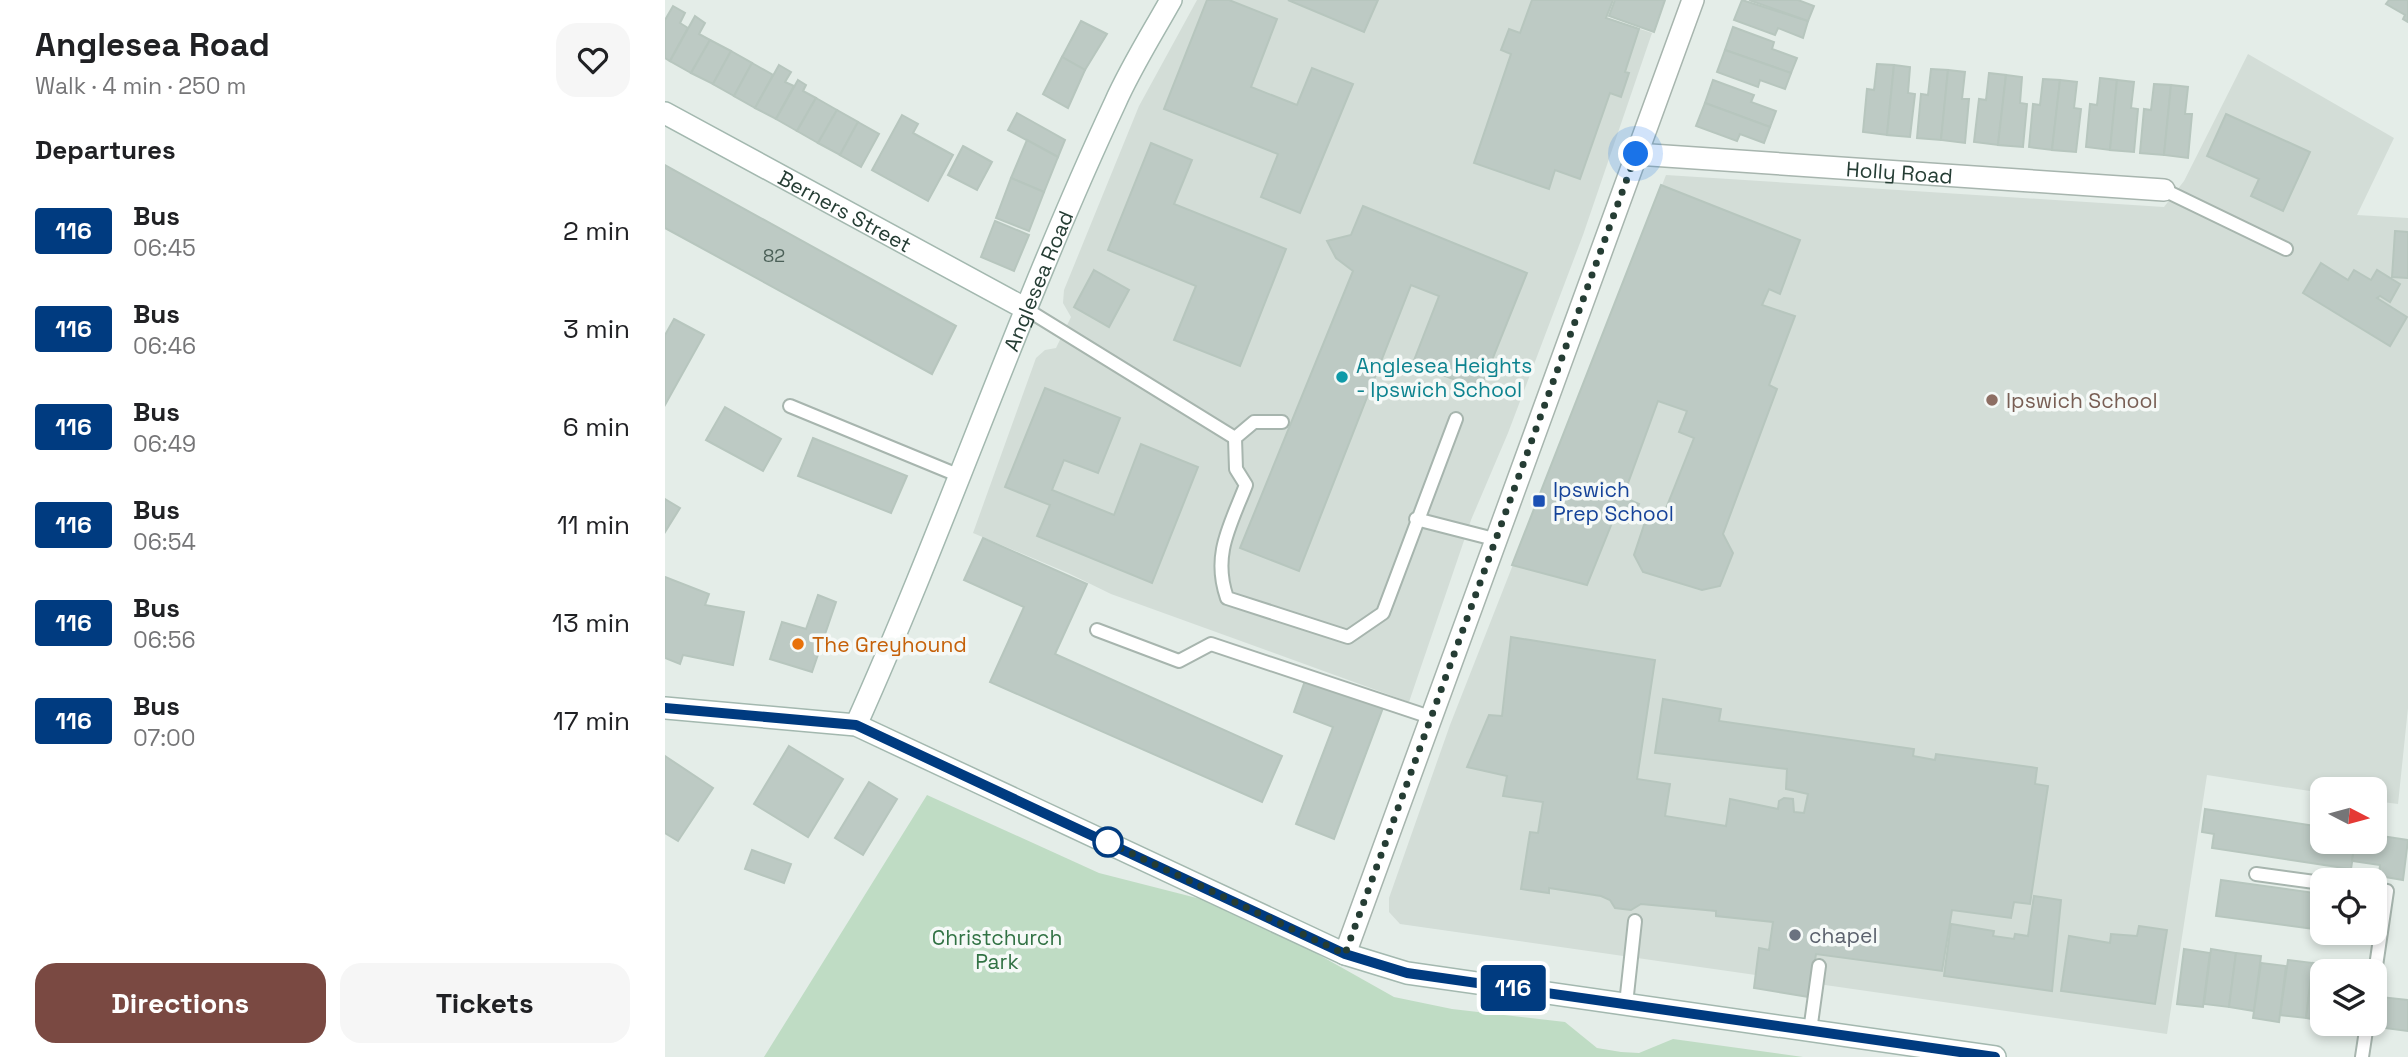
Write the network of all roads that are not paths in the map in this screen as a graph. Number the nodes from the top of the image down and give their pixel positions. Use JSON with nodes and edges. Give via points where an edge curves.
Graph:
{"nodes":[{"id":1,"x":1171,"y":0,"type":"edge"},
{"id":2,"x":1693,"y":0,"type":"edge"},
{"id":3,"x":665,"y":113,"type":"edge"},
{"id":4,"x":1636,"y":154,"type":"junction"},
{"id":5,"x":2164,"y":190,"type":"joint"},
{"id":6,"x":2286,"y":249,"type":"dead end"},
{"id":7,"x":1026,"y":309,"type":"junction"},
{"id":8,"x":790,"y":406,"type":"dead end"},
{"id":9,"x":1455,"y":419,"type":"dead end"},
{"id":10,"x":1282,"y":422,"type":"dead end"},
{"id":11,"x":1235,"y":438,"type":"junction"},
{"id":12,"x":960,"y":477,"type":"junction"},
{"id":13,"x":1416,"y":519,"type":"junction"},
{"id":14,"x":1494,"y":539,"type":"junction"},
{"id":15,"x":1097,"y":630,"type":"dead end"},
{"id":16,"x":665,"y":708,"type":"edge"},
{"id":17,"x":1430,"y":717,"type":"junction"},
{"id":18,"x":856,"y":725,"type":"junction"},
{"id":19,"x":2256,"y":874,"type":"dead end"},
{"id":20,"x":2310,"y":881,"type":"edge"},
{"id":21,"x":1635,"y":921,"type":"dead end"},
{"id":22,"x":1345,"y":954,"type":"junction"},
{"id":23,"x":1819,"y":966,"type":"dead end"},
{"id":24,"x":1626,"y":1004,"type":"junction"},
{"id":25,"x":1809,"y":1031,"type":"junction"},
{"id":26,"x":2365,"y":1036,"type":"edge"},
{"id":27,"x":1995,"y":1057,"type":"edge"},
{"id":28,"x":2362,"y":1057,"type":"edge"}],
"edges":[{"from":1,"to":7,"type":"street","name":"Anglesea Road","via":[[1115,101]]},
{"from":2,"to":4,"type":"street"},
{"from":3,"to":7,"type":"street","name":"Berners Street"},
{"from":4,"to":5,"type":"street","name":"Holly Road"},
{"from":4,"to":14,"type":"street"},
{"from":5,"to":6,"type":"lane"},
{"from":7,"to":11,"type":"lane"},
{"from":7,"to":12,"type":"street","name":"Anglesea Road"},
{"from":8,"to":12,"type":"lane"},
{"from":9,"to":13,"type":"lane"},
{"from":10,"to":11,"type":"lane","via":[[1254,422]]},
{"from":11,"to":13,"type":"lane","via":[[1235,469],[1246,485],[1222,546],[1219,575],[1227,598],[1348,637],[1383,613]]},
{"from":12,"to":18,"type":"street","name":"Anglesea Road"},
{"from":13,"to":14,"type":"lane"},
{"from":14,"to":17,"type":"street"},
{"from":15,"to":17,"type":"lane","via":[[1179,661],[1211,644]]},
{"from":16,"to":18,"type":"street"},
{"from":17,"to":22,"type":"street"},
{"from":18,"to":22,"type":"street"},
{"from":19,"to":20,"type":"lane"},
{"from":21,"to":24,"type":"lane"},
{"from":22,"to":24,"type":"street","via":[[1407,973]]},
{"from":23,"to":25,"type":"lane"},
{"from":24,"to":25,"type":"street"},
{"from":25,"to":27,"type":"street"},
{"from":26,"to":28,"type":"lane"}]}
